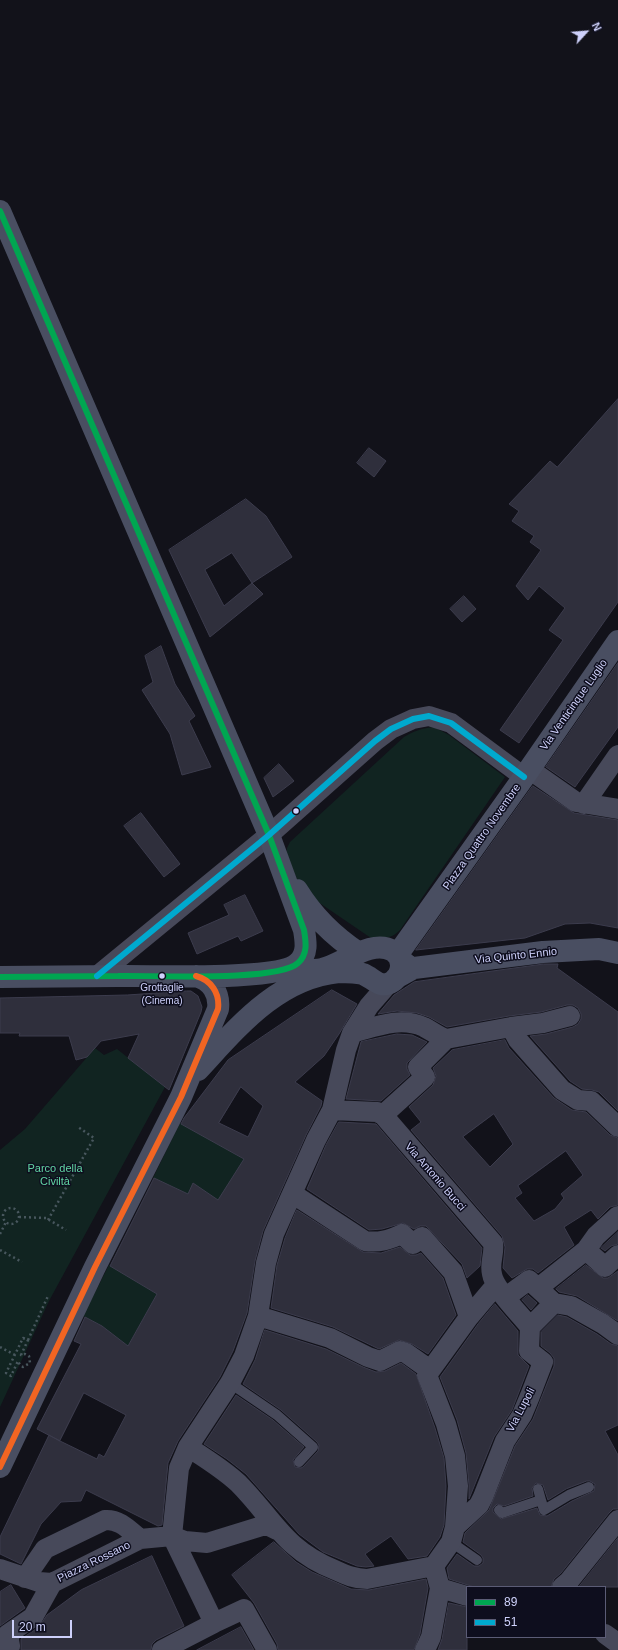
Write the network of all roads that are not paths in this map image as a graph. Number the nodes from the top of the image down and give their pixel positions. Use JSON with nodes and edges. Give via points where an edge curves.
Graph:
{"nodes":[{"id":1,"x":0,"y":211,"type":"edge"},
{"id":2,"x":618,"y":641,"type":"edge"},
{"id":3,"x":618,"y":755,"type":"edge"},
{"id":4,"x":527,"y":773,"type":"junction"},
{"id":5,"x":584,"y":804,"type":"junction"},
{"id":6,"x":618,"y":809,"type":"edge"},
{"id":7,"x":272,"y":845,"type":"junction"},
{"id":8,"x":359,"y":953,"type":"junction"},
{"id":9,"x":618,"y":953,"type":"edge"},
{"id":10,"x":402,"y":966,"type":"junction"},
{"id":11,"x":278,"y":971,"type":"junction"},
{"id":12,"x":97,"y":976,"type":"junction"},
{"id":13,"x":196,"y":976,"type":"junction"},
{"id":14,"x":236,"y":976,"type":"junction"},
{"id":15,"x":0,"y":977,"type":"edge"},
{"id":16,"x":218,"y":996,"type":"junction"},
{"id":17,"x":261,"y":1006,"type":"junction"},
{"id":18,"x":570,"y":1016,"type":"dead end"},
{"id":19,"x":511,"y":1027,"type":"junction"},
{"id":20,"x":352,"y":1033,"type":"junction"},
{"id":21,"x":446,"y":1039,"type":"junction"},
{"id":22,"x":188,"y":1082,"type":"junction"},
{"id":23,"x":332,"y":1110,"type":"junction"},
{"id":24,"x":383,"y":1115,"type":"junction"},
{"id":25,"x":618,"y":1128,"type":"edge"},
{"id":26,"x":293,"y":1194,"type":"junction"},
{"id":27,"x":618,"y":1216,"type":"edge"},
{"id":28,"x":586,"y":1250,"type":"junction"},
{"id":29,"x":614,"y":1267,"type":"edge"},
{"id":30,"x":538,"y":1288,"type":"junction"},
{"id":31,"x":501,"y":1291,"type":"junction"},
{"id":32,"x":554,"y":1303,"type":"junction"},
{"id":33,"x":258,"y":1316,"type":"junction"},
{"id":34,"x":469,"y":1317,"type":"junction"},
{"id":35,"x":530,"y":1327,"type":"junction"},
{"id":36,"x":618,"y":1335,"type":"edge"},
{"id":37,"x":430,"y":1370,"type":"junction"},
{"id":38,"x":230,"y":1383,"type":"junction"},
{"id":39,"x":188,"y":1446,"type":"junction"},
{"id":40,"x":299,"y":1462,"type":"dead end"},
{"id":41,"x":0,"y":1467,"type":"edge"},
{"id":42,"x":589,"y":1487,"type":"dead end"},
{"id":43,"x":538,"y":1489,"type":"dead end"},
{"id":44,"x":541,"y":1500,"type":"junction"},
{"id":45,"x":499,"y":1510,"type":"dead end"},
{"id":46,"x":618,"y":1520,"type":"edge"},
{"id":47,"x":277,"y":1530,"type":"junction"},
{"id":48,"x":453,"y":1535,"type":"junction"},
{"id":49,"x":172,"y":1536,"type":"junction"},
{"id":50,"x":140,"y":1539,"type":"junction"},
{"id":51,"x":198,"y":1543,"type":"junction"},
{"id":52,"x":476,"y":1560,"type":"dead end"},
{"id":53,"x":434,"y":1566,"type":"junction"},
{"id":54,"x":0,"y":1568,"type":"edge"},
{"id":55,"x":188,"y":1569,"type":"junction"},
{"id":56,"x":25,"y":1578,"type":"junction"},
{"id":57,"x":52,"y":1583,"type":"junction"},
{"id":58,"x":563,"y":1586,"type":"edge"},
{"id":59,"x":440,"y":1588,"type":"junction"},
{"id":60,"x":466,"y":1596,"type":"edge"},
{"id":61,"x":214,"y":1623,"type":"junction"},
{"id":62,"x":5,"y":1650,"type":"edge"},
{"id":63,"x":162,"y":1650,"type":"edge"},
{"id":64,"x":267,"y":1650,"type":"edge"},
{"id":65,"x":425,"y":1650,"type":"edge"}],
"edges":[{"from":1,"to":7,"type":"street"},
{"from":2,"to":4,"type":"street","name":"Via Venticinque Luglio"},
{"from":3,"to":5,"type":"street"},
{"from":4,"to":5,"type":"street","via":[[576,802]]},
{"from":4,"to":7,"type":"street","name":"Piazza Quattro Novembre","via":[[451,723],[429,716],[413,719],[391,729],[375,741]]},
{"from":4,"to":10,"type":"street","name":"Piazza Quattro Novembre"},
{"from":5,"to":6,"type":"street"},
{"from":7,"to":8,"type":"street","via":[[300,894],[323,925]]},
{"from":7,"to":11,"type":"street","via":[[304,930],[306,946],[298,964]]},
{"from":7,"to":12,"type":"street","name":"Piazza Quattro Novembre"},
{"from":8,"to":10,"type":"street","via":[[381,947],[392,950],[397,954]]},
{"from":8,"to":11,"type":"street","via":[[322,969]]},
{"from":9,"to":10,"type":"street","name":"Via Quinto Ennio","via":[[599,949],[543,952]]},
{"from":10,"to":17,"type":"street","name":"Via Quinto Ennio","via":[[381,984],[360,973],[338,972],[300,982],[275,995]]},
{"from":10,"to":20,"type":"street","via":[[369,1006]]},
{"from":11,"to":14,"type":"street"},
{"from":12,"to":13,"type":"street"},
{"from":12,"to":15,"type":"street"},
{"from":13,"to":14,"type":"street"},
{"from":13,"to":16,"type":"street","via":[[206,980]]},
{"from":14,"to":16,"type":"street","via":[[224,980],[219,986]]},
{"from":16,"to":17,"type":"street","via":[[229,1012],[237,1016]]},
{"from":16,"to":22,"type":"street","via":[[218,1008]]},
{"from":17,"to":22,"type":"street","via":[[237,1028]]},
{"from":18,"to":19,"type":"street"},
{"from":19,"to":21,"type":"street"},
{"from":19,"to":25,"type":"street","via":[[518,1040],[562,1090],[578,1100],[591,1101]]},
{"from":20,"to":21,"type":"street","via":[[400,1022],[424,1027]]},
{"from":20,"to":23,"type":"street"},
{"from":21,"to":24,"type":"street","via":[[418,1067],[425,1077]]},
{"from":22,"to":41,"type":"street","via":[[95,1267]]},
{"from":23,"to":24,"type":"street","via":[[377,1112]]},
{"from":23,"to":26,"type":"street"},
{"from":24,"to":31,"type":"street","name":"Via Antonio Bucci","via":[[492,1244],[494,1249],[490,1266],[492,1276]]},
{"from":26,"to":33,"type":"street","via":[[274,1234],[266,1263]]},
{"from":26,"to":34,"type":"street","via":[[365,1241],[387,1241],[402,1234],[413,1244],[422,1237],[453,1272]]},
{"from":27,"to":28,"type":"street","via":[[596,1236]]},
{"from":28,"to":29,"type":"street"},
{"from":28,"to":30,"type":"street"},
{"from":30,"to":31,"type":"street","via":[[526,1280]]},
{"from":30,"to":32,"type":"street"},
{"from":31,"to":34,"type":"street"},
{"from":31,"to":35,"type":"street"},
{"from":32,"to":35,"type":"street"},
{"from":32,"to":36,"type":"street","via":[[571,1306]]},
{"from":33,"to":37,"type":"street","via":[[330,1338],[380,1361],[400,1351]]},
{"from":33,"to":38,"type":"street","via":[[244,1356]]},
{"from":34,"to":37,"type":"street"},
{"from":35,"to":48,"type":"street","name":"Via Lupoli","via":[[529,1351],[543,1362],[525,1409],[505,1441],[485,1498]]},
{"from":37,"to":48,"type":"street","via":[[427,1376],[446,1424],[455,1456],[458,1486]]},
{"from":38,"to":39,"type":"street"},
{"from":38,"to":40,"type":"lane","via":[[277,1415],[313,1447]]},
{"from":39,"to":47,"type":"street","via":[[237,1482]]},
{"from":39,"to":49,"type":"street","via":[[179,1468]]},
{"from":42,"to":44,"type":"lane","via":[[569,1494],[544,1510]]},
{"from":43,"to":44,"type":"lane"},
{"from":44,"to":45,"type":"lane","via":[[502,1513]]},
{"from":46,"to":58,"type":"street"},
{"from":47,"to":51,"type":"street","via":[[262,1526],[208,1543]]},
{"from":47,"to":53,"type":"street","via":[[293,1546],[317,1563],[357,1579]]},
{"from":48,"to":52,"type":"lane"},
{"from":48,"to":53,"type":"street","name":"Via Lupoli"},
{"from":49,"to":50,"type":"street","name":"Piazza Rossano"},
{"from":49,"to":51,"type":"street"},
{"from":49,"to":55,"type":"street"},
{"from":50,"to":56,"type":"street","name":"Piazza Rossano","via":[[122,1524],[105,1520],[45,1549]]},
{"from":50,"to":57,"type":"street","name":"Piazza Rossano"},
{"from":51,"to":55,"type":"street","via":[[188,1552]]},
{"from":53,"to":59,"type":"street"},
{"from":54,"to":56,"type":"street","name":"Piazza Rossano"},
{"from":55,"to":61,"type":"street"},
{"from":56,"to":57,"type":"street","name":"Piazza Rossano"},
{"from":57,"to":62,"type":"street","via":[[33,1617],[8,1634],[10,1646]]},
{"from":59,"to":60,"type":"street"},
{"from":59,"to":65,"type":"street","via":[[431,1637]]},
{"from":61,"to":63,"type":"street"},
{"from":61,"to":64,"type":"street","via":[[244,1609]]}]}
